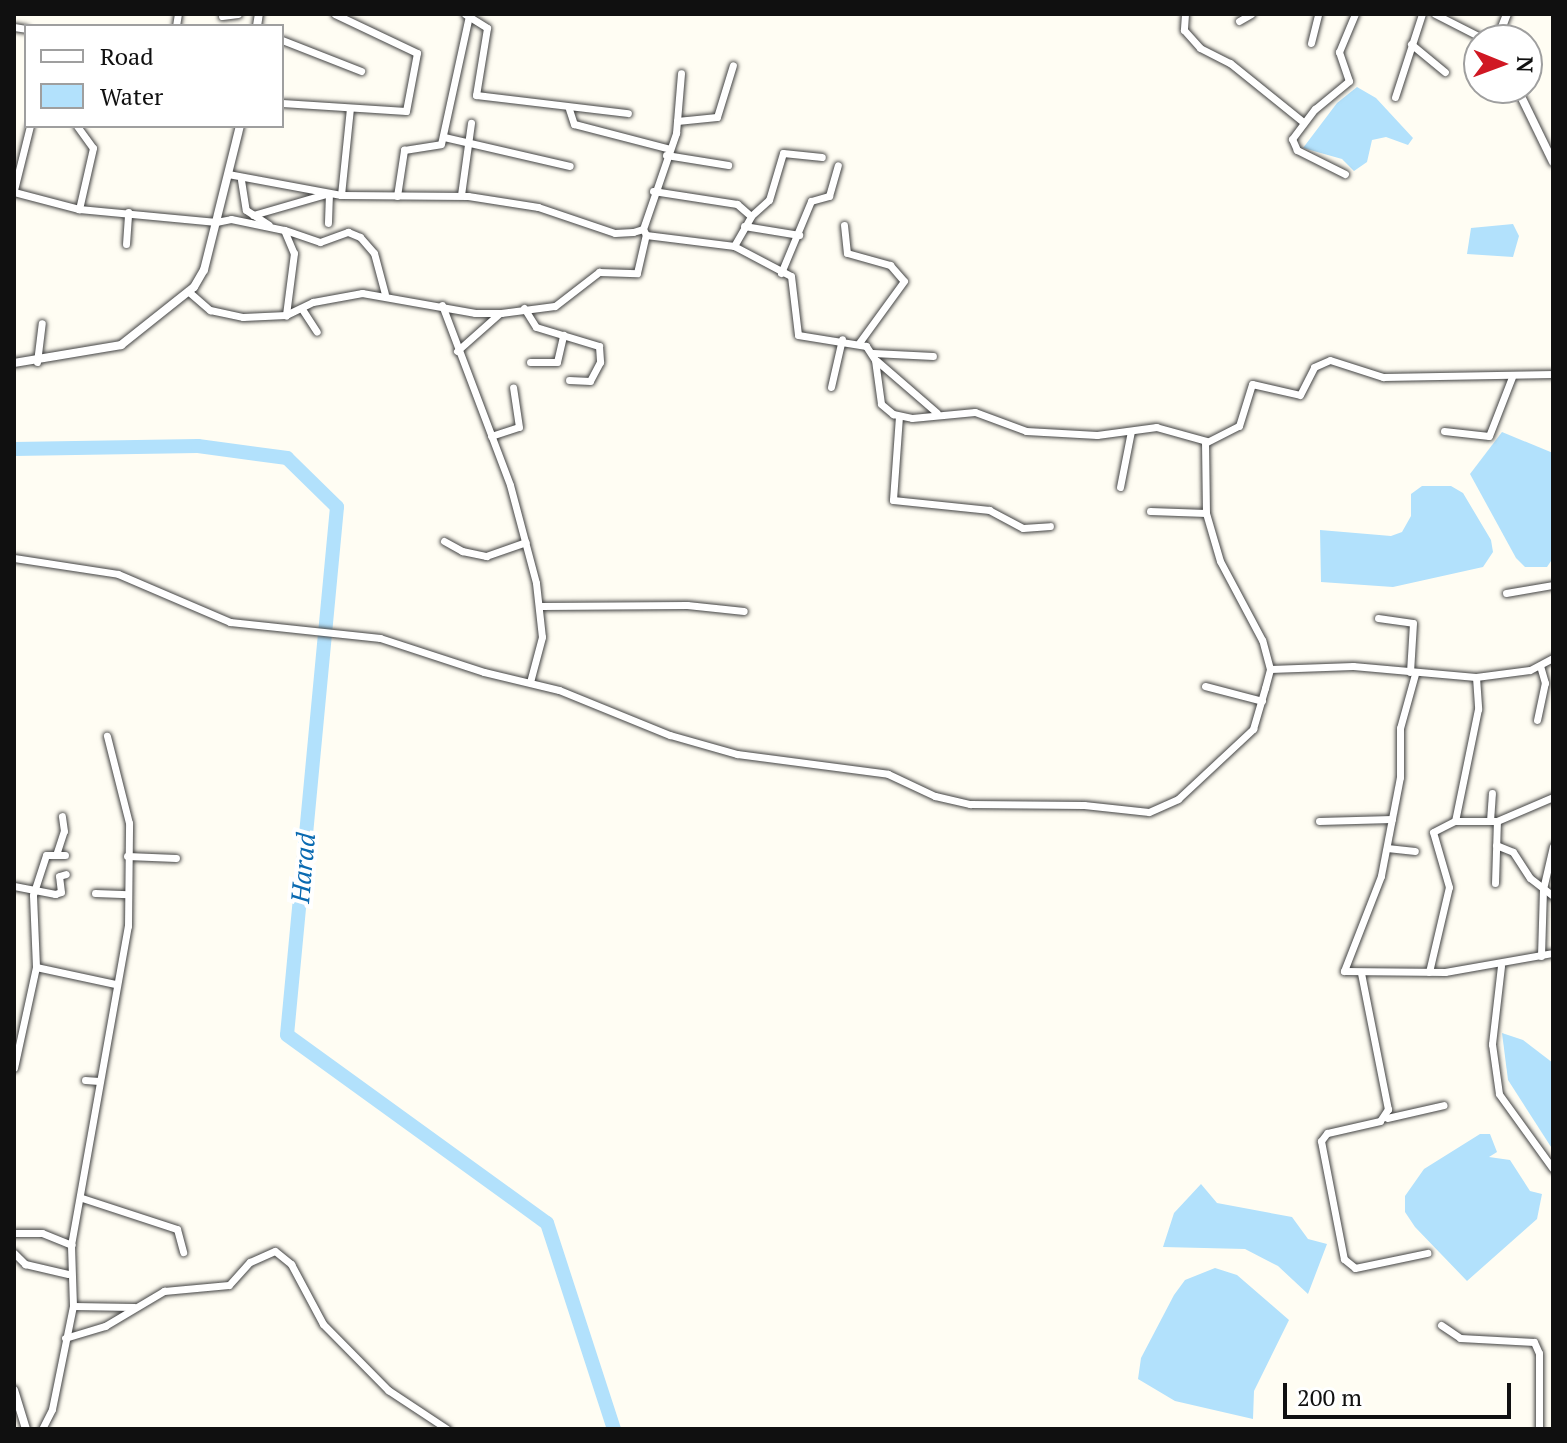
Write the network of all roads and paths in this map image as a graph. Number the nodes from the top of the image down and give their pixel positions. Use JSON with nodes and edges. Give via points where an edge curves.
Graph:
{"nodes":[{"id":1,"x":238,"y":14,"type":"edge"},
{"id":2,"x":335,"y":14,"type":"edge"},
{"id":3,"x":1185,"y":14,"type":"edge"},
{"id":4,"x":1251,"y":14,"type":"edge"},
{"id":5,"x":1318,"y":14,"type":"edge"},
{"id":6,"x":1355,"y":14,"type":"edge"},
{"id":7,"x":1422,"y":14,"type":"edge"},
{"id":8,"x":1435,"y":14,"type":"edge"},
{"id":9,"x":467,"y":15,"type":"edge"},
{"id":10,"x":222,"y":16,"type":"edge"},
{"id":11,"x":1239,"y":21,"type":"dead end"},
{"id":12,"x":1463,"y":28,"type":"edge"},
{"id":13,"x":284,"y":41,"type":"edge"},
{"id":14,"x":1311,"y":43,"type":"dead end"},
{"id":15,"x":1411,"y":44,"type":"junction"},
{"id":16,"x":733,"y":65,"type":"dead end"},
{"id":17,"x":361,"y":71,"type":"dead end"},
{"id":18,"x":1445,"y":72,"type":"dead end"},
{"id":19,"x":681,"y":73,"type":"dead end"},
{"id":20,"x":1395,"y":97,"type":"dead end"},
{"id":21,"x":284,"y":103,"type":"edge"},
{"id":22,"x":1525,"y":104,"type":"edge"},
{"id":23,"x":350,"y":108,"type":"junction"},
{"id":24,"x":569,"y":109,"type":"junction"},
{"id":25,"x":628,"y":113,"type":"dead end"},
{"id":26,"x":677,"y":121,"type":"junction"},
{"id":27,"x":1303,"y":122,"type":"junction"},
{"id":28,"x":471,"y":123,"type":"dead end"},
{"id":29,"x":30,"y":128,"type":"edge"},
{"id":30,"x":78,"y":128,"type":"edge"},
{"id":31,"x":240,"y":128,"type":"edge"},
{"id":32,"x":444,"y":137,"type":"junction"},
{"id":33,"x":468,"y":143,"type":"junction"},
{"id":34,"x":668,"y":152,"type":"junction"},
{"id":35,"x":822,"y":157,"type":"dead end"},
{"id":36,"x":1553,"y":162,"type":"edge"},
{"id":37,"x":728,"y":165,"type":"dead end"},
{"id":38,"x":838,"y":165,"type":"dead end"},
{"id":39,"x":570,"y":166,"type":"dead end"},
{"id":40,"x":228,"y":174,"type":"junction"},
{"id":41,"x":1345,"y":174,"type":"dead end"},
{"id":42,"x":241,"y":180,"type":"junction"},
{"id":43,"x":14,"y":191,"type":"edge"},
{"id":44,"x":653,"y":191,"type":"junction"},
{"id":45,"x":329,"y":193,"type":"junction"},
{"id":46,"x":341,"y":195,"type":"junction"},
{"id":47,"x":461,"y":195,"type":"junction"},
{"id":48,"x":397,"y":196,"type":"junction"},
{"id":49,"x":79,"y":209,"type":"junction"},
{"id":50,"x":128,"y":212,"type":"junction"},
{"id":51,"x":250,"y":213,"type":"junction"},
{"id":52,"x":751,"y":216,"type":"junction"},
{"id":53,"x":216,"y":222,"type":"junction"},
{"id":54,"x":238,"y":222,"type":"junction"},
{"id":55,"x":328,"y":223,"type":"dead end"},
{"id":56,"x":844,"y":225,"type":"dead end"},
{"id":57,"x":744,"y":226,"type":"junction"},
{"id":58,"x":280,"y":229,"type":"junction"},
{"id":59,"x":645,"y":232,"type":"junction"},
{"id":60,"x":799,"y":235,"type":"junction"},
{"id":61,"x":126,"y":244,"type":"dead end"},
{"id":62,"x":734,"y":246,"type":"junction"},
{"id":63,"x":781,"y":273,"type":"junction"},
{"id":64,"x":189,"y":292,"type":"junction"},
{"id":65,"x":385,"y":294,"type":"junction"},
{"id":66,"x":442,"y":305,"type":"junction"},
{"id":67,"x":524,"y":308,"type":"junction"},
{"id":68,"x":302,"y":309,"type":"junction"},
{"id":69,"x":501,"y":313,"type":"junction"},
{"id":70,"x":286,"y":315,"type":"junction"},
{"id":71,"x":42,"y":323,"type":"dead end"},
{"id":72,"x":317,"y":332,"type":"dead end"},
{"id":73,"x":563,"y":335,"type":"junction"},
{"id":74,"x":842,"y":339,"type":"junction"},
{"id":75,"x":859,"y":343,"type":"junction"},
{"id":76,"x":457,"y":351,"type":"junction"},
{"id":77,"x":874,"y":356,"type":"junction"},
{"id":78,"x":933,"y":356,"type":"dead end"},
{"id":79,"x":37,"y":362,"type":"junction"},
{"id":80,"x":530,"y":362,"type":"dead end"},
{"id":81,"x":14,"y":363,"type":"edge"},
{"id":82,"x":1553,"y":374,"type":"edge"},
{"id":83,"x":1512,"y":377,"type":"junction"},
{"id":84,"x":569,"y":380,"type":"dead end"},
{"id":85,"x":513,"y":387,"type":"dead end"},
{"id":86,"x":831,"y":387,"type":"dead end"},
{"id":87,"x":938,"y":413,"type":"junction"},
{"id":88,"x":899,"y":416,"type":"junction"},
{"id":89,"x":1131,"y":431,"type":"junction"},
{"id":90,"x":1444,"y":431,"type":"dead end"},
{"id":91,"x":491,"y":436,"type":"junction"},
{"id":92,"x":1206,"y":441,"type":"junction"},
{"id":93,"x":1120,"y":487,"type":"dead end"},
{"id":94,"x":1150,"y":511,"type":"dead end"},
{"id":95,"x":1206,"y":513,"type":"junction"},
{"id":96,"x":1050,"y":526,"type":"dead end"},
{"id":97,"x":444,"y":541,"type":"dead end"},
{"id":98,"x":526,"y":542,"type":"junction"},
{"id":99,"x":14,"y":558,"type":"edge"},
{"id":100,"x":1553,"y":585,"type":"edge"},
{"id":101,"x":1506,"y":593,"type":"dead end"},
{"id":102,"x":541,"y":606,"type":"junction"},
{"id":103,"x":744,"y":611,"type":"dead end"},
{"id":104,"x":1378,"y":618,"type":"dead end"},
{"id":105,"x":1553,"y":658,"type":"edge"},
{"id":106,"x":1540,"y":666,"type":"junction"},
{"id":107,"x":1270,"y":669,"type":"junction"},
{"id":108,"x":1412,"y":673,"type":"junction"},
{"id":109,"x":1476,"y":677,"type":"junction"},
{"id":110,"x":530,"y":682,"type":"junction"},
{"id":111,"x":1205,"y":686,"type":"dead end"},
{"id":112,"x":1262,"y":701,"type":"junction"},
{"id":113,"x":1537,"y":720,"type":"dead end"},
{"id":114,"x":107,"y":736,"type":"dead end"},
{"id":115,"x":1492,"y":793,"type":"dead end"},
{"id":116,"x":1553,"y":797,"type":"edge"},
{"id":117,"x":62,"y":816,"type":"dead end"},
{"id":118,"x":1392,"y":819,"type":"junction"},
{"id":119,"x":1319,"y":821,"type":"dead end"},
{"id":120,"x":1455,"y":821,"type":"junction"},
{"id":121,"x":1493,"y":821,"type":"junction"},
{"id":122,"x":1496,"y":845,"type":"junction"},
{"id":123,"x":1553,"y":846,"type":"edge"},
{"id":124,"x":1387,"y":848,"type":"junction"},
{"id":125,"x":1415,"y":851,"type":"dead end"},
{"id":126,"x":127,"y":856,"type":"junction"},
{"id":127,"x":176,"y":858,"type":"dead end"},
{"id":128,"x":66,"y":874,"type":"dead end"},
{"id":129,"x":1495,"y":883,"type":"dead end"},
{"id":130,"x":14,"y":886,"type":"edge"},
{"id":131,"x":1543,"y":889,"type":"junction"},
{"id":132,"x":34,"y":893,"type":"junction"},
{"id":133,"x":95,"y":893,"type":"dead end"},
{"id":134,"x":128,"y":894,"type":"junction"},
{"id":135,"x":1553,"y":896,"type":"edge"},
{"id":136,"x":1553,"y":953,"type":"edge"},
{"id":137,"x":1541,"y":956,"type":"junction"},
{"id":138,"x":1501,"y":966,"type":"junction"},
{"id":139,"x":36,"y":967,"type":"junction"},
{"id":140,"x":1429,"y":972,"type":"junction"},
{"id":141,"x":1361,"y":973,"type":"junction"},
{"id":142,"x":115,"y":984,"type":"junction"},
{"id":143,"x":14,"y":1068,"type":"edge"},
{"id":144,"x":85,"y":1080,"type":"dead end"},
{"id":145,"x":99,"y":1081,"type":"junction"},
{"id":146,"x":1444,"y":1105,"type":"dead end"},
{"id":147,"x":1387,"y":1118,"type":"junction"},
{"id":148,"x":1553,"y":1169,"type":"edge"},
{"id":149,"x":82,"y":1198,"type":"junction"},
{"id":150,"x":14,"y":1233,"type":"edge"},
{"id":151,"x":71,"y":1245,"type":"junction"},
{"id":152,"x":183,"y":1252,"type":"dead end"},
{"id":153,"x":14,"y":1253,"type":"edge"},
{"id":154,"x":1427,"y":1253,"type":"dead end"},
{"id":155,"x":68,"y":1274,"type":"junction"},
{"id":156,"x":73,"y":1306,"type":"junction"},
{"id":157,"x":134,"y":1307,"type":"junction"},
{"id":158,"x":1441,"y":1325,"type":"dead end"},
{"id":159,"x":65,"y":1338,"type":"junction"},
{"id":160,"x":14,"y":1390,"type":"edge"},
{"id":161,"x":26,"y":1429,"type":"edge"},
{"id":162,"x":42,"y":1429,"type":"edge"},
{"id":163,"x":447,"y":1429,"type":"edge"},
{"id":164,"x":1539,"y":1429,"type":"edge"}],
"edges":[{"from":1,"to":10,"type":"street"},
{"from":2,"to":23,"type":"street","via":[[417,53],[406,111]]},
{"from":3,"to":27,"type":"street","via":[[1184,30],[1200,48],[1230,63]]},
{"from":4,"to":11,"type":"street"},
{"from":5,"to":14,"type":"street"},
{"from":6,"to":27,"type":"street","via":[[1339,52],[1349,81]]},
{"from":7,"to":15,"type":"street"},
{"from":8,"to":12,"type":"street"},
{"from":9,"to":24,"type":"street","via":[[487,28],[476,95]]},
{"from":9,"to":32,"type":"street"},
{"from":13,"to":17,"type":"street"},
{"from":15,"to":18,"type":"street"},
{"from":15,"to":20,"type":"street"},
{"from":16,"to":26,"type":"street","via":[[717,117]]},
{"from":19,"to":26,"type":"street"},
{"from":21,"to":23,"type":"street"},
{"from":22,"to":36,"type":"street"},
{"from":23,"to":46,"type":"street"},
{"from":24,"to":25,"type":"street"},
{"from":24,"to":34,"type":"street","via":[[574,124]]},
{"from":26,"to":34,"type":"street"},
{"from":27,"to":41,"type":"street","via":[[1292,139],[1297,150]]},
{"from":28,"to":33,"type":"street"},
{"from":29,"to":43,"type":"street"},
{"from":30,"to":49,"type":"street","via":[[93,148]]},
{"from":31,"to":40,"type":"street"},
{"from":32,"to":33,"type":"street"},
{"from":32,"to":48,"type":"street","via":[[436,148],[404,150]]},
{"from":33,"to":39,"type":"street"},
{"from":33,"to":47,"type":"street"},
{"from":34,"to":37,"type":"street"},
{"from":34,"to":44,"type":"street"},
{"from":35,"to":52,"type":"street","via":[[783,153],[769,200]]},
{"from":38,"to":60,"type":"street","via":[[829,196],[811,201]]},
{"from":40,"to":42,"type":"street"},
{"from":40,"to":53,"type":"street"},
{"from":42,"to":45,"type":"street"},
{"from":42,"to":51,"type":"street"},
{"from":43,"to":49,"type":"street"},
{"from":44,"to":52,"type":"street","via":[[737,204]]},
{"from":44,"to":59,"type":"street"},
{"from":45,"to":46,"type":"street"},
{"from":45,"to":51,"type":"street"},
{"from":45,"to":55,"type":"street"},
{"from":46,"to":48,"type":"street"},
{"from":47,"to":48,"type":"street"},
{"from":47,"to":59,"type":"street","via":[[538,207],[615,233]]},
{"from":49,"to":50,"type":"street"},
{"from":50,"to":53,"type":"street"},
{"from":50,"to":61,"type":"street"},
{"from":51,"to":54,"type":"street"},
{"from":51,"to":58,"type":"street"},
{"from":52,"to":57,"type":"street"},
{"from":53,"to":54,"type":"street"},
{"from":53,"to":64,"type":"street","via":[[204,270]]},
{"from":54,"to":58,"type":"street"},
{"from":56,"to":75,"type":"street","via":[[847,253],[890,265],[904,281],[901,292]]},
{"from":57,"to":60,"type":"street"},
{"from":57,"to":62,"type":"street"},
{"from":58,"to":65,"type":"street","via":[[320,242],[348,232],[360,237],[374,253]]},
{"from":58,"to":70,"type":"street","via":[[294,253]]},
{"from":59,"to":62,"type":"street"},
{"from":59,"to":67,"type":"street","via":[[637,273],[599,272],[555,306]]},
{"from":60,"to":63,"type":"street"},
{"from":62,"to":63,"type":"street"},
{"from":63,"to":74,"type":"street","via":[[793,279],[798,335],[815,342]]},
{"from":64,"to":70,"type":"street","via":[[210,310],[243,317]]},
{"from":64,"to":79,"type":"street","via":[[121,345]]},
{"from":65,"to":66,"type":"street"},
{"from":65,"to":68,"type":"street","via":[[345,295]]},
{"from":66,"to":69,"type":"street"},
{"from":66,"to":76,"type":"street"},
{"from":67,"to":69,"type":"street"},
{"from":67,"to":73,"type":"street","via":[[536,327]]},
{"from":68,"to":70,"type":"street"},
{"from":68,"to":72,"type":"street"},
{"from":69,"to":76,"type":"street"},
{"from":71,"to":79,"type":"street"},
{"from":73,"to":80,"type":"street","via":[[557,362]]},
{"from":73,"to":84,"type":"street","via":[[591,341],[601,350],[590,381]]},
{"from":74,"to":75,"type":"street"},
{"from":74,"to":86,"type":"street"},
{"from":75,"to":77,"type":"street"},
{"from":76,"to":91,"type":"street"},
{"from":77,"to":78,"type":"street"},
{"from":77,"to":87,"type":"street"},
{"from":77,"to":88,"type":"street","via":[[881,404]]},
{"from":79,"to":81,"type":"street"},
{"from":82,"to":83,"type":"street"},
{"from":83,"to":90,"type":"street","via":[[1489,436]]},
{"from":83,"to":92,"type":"street","via":[[1383,377],[1321,361],[1300,395],[1252,384],[1239,426]]},
{"from":85,"to":91,"type":"street","via":[[519,427]]},
{"from":87,"to":88,"type":"street"},
{"from":87,"to":89,"type":"street","via":[[975,412],[1026,431]]},
{"from":88,"to":96,"type":"street","via":[[891,495],[896,502],[989,510],[1023,528]]},
{"from":89,"to":92,"type":"street","via":[[1156,427]]},
{"from":89,"to":93,"type":"street"},
{"from":91,"to":98,"type":"street"},
{"from":92,"to":95,"type":"street"},
{"from":94,"to":95,"type":"street"},
{"from":95,"to":107,"type":"street","via":[[1211,539],[1251,614]]},
{"from":97,"to":98,"type":"street","via":[[486,556]]},
{"from":98,"to":102,"type":"street"},
{"from":99,"to":110,"type":"street","via":[[118,574],[230,622],[380,638]]},
{"from":100,"to":101,"type":"street"},
{"from":102,"to":103,"type":"street","via":[[687,605]]},
{"from":102,"to":110,"type":"street","via":[[542,637]]},
{"from":104,"to":108,"type":"street","via":[[1413,623]]},
{"from":105,"to":106,"type":"street"},
{"from":106,"to":109,"type":"street"},
{"from":106,"to":113,"type":"street","via":[[1545,683]]},
{"from":107,"to":108,"type":"street","via":[[1353,666]]},
{"from":107,"to":112,"type":"street"},
{"from":108,"to":109,"type":"street"},
{"from":108,"to":118,"type":"street","via":[[1400,728],[1400,777]]},
{"from":109,"to":120,"type":"street","via":[[1478,709]]},
{"from":110,"to":112,"type":"street","via":[[737,754],[888,774],[935,796],[970,804],[1084,805],[1133,813],[1163,809],[1178,799],[1253,729]]},
{"from":111,"to":112,"type":"street"},
{"from":114,"to":126,"type":"street","via":[[129,823]]},
{"from":115,"to":121,"type":"street"},
{"from":116,"to":121,"type":"street"},
{"from":117,"to":132,"type":"street","via":[[60,855],[46,855]]},
{"from":118,"to":119,"type":"street"},
{"from":118,"to":124,"type":"street"},
{"from":120,"to":121,"type":"street"},
{"from":120,"to":140,"type":"street","via":[[1433,832],[1449,887]]},
{"from":121,"to":122,"type":"street"},
{"from":122,"to":129,"type":"street"},
{"from":122,"to":131,"type":"street","via":[[1513,852]]},
{"from":123,"to":131,"type":"street"},
{"from":124,"to":125,"type":"street"},
{"from":124,"to":141,"type":"street","via":[[1344,971]]},
{"from":126,"to":127,"type":"street"},
{"from":126,"to":134,"type":"street"},
{"from":128,"to":132,"type":"street","via":[[59,876],[61,892]]},
{"from":130,"to":132,"type":"street"},
{"from":131,"to":135,"type":"street"},
{"from":131,"to":137,"type":"street"},
{"from":132,"to":139,"type":"street"},
{"from":133,"to":134,"type":"street"},
{"from":134,"to":142,"type":"street","via":[[128,926]]},
{"from":136,"to":137,"type":"street"},
{"from":137,"to":138,"type":"street"},
{"from":138,"to":140,"type":"street"},
{"from":138,"to":148,"type":"street","via":[[1492,1044],[1499,1094]]},
{"from":139,"to":142,"type":"street"},
{"from":139,"to":143,"type":"street"},
{"from":140,"to":141,"type":"street"},
{"from":141,"to":147,"type":"street"},
{"from":142,"to":145,"type":"street"},
{"from":144,"to":145,"type":"street"},
{"from":145,"to":149,"type":"street"},
{"from":146,"to":147,"type":"street"},
{"from":147,"to":154,"type":"street","via":[[1327,1133],[1321,1141],[1344,1259],[1355,1268]]},
{"from":149,"to":151,"type":"street"},
{"from":149,"to":152,"type":"street","via":[[177,1229]]},
{"from":150,"to":151,"type":"street","via":[[42,1233]]},
{"from":151,"to":155,"type":"street"},
{"from":153,"to":155,"type":"street","via":[[25,1264]]},
{"from":155,"to":156,"type":"street"},
{"from":156,"to":157,"type":"street"},
{"from":156,"to":159,"type":"street"},
{"from":157,"to":159,"type":"street","via":[[105,1326]]},
{"from":157,"to":163,"type":"street","via":[[164,1291],[229,1285],[250,1262],[275,1251],[291,1264],[323,1324],[388,1390]]},
{"from":158,"to":164,"type":"street","via":[[1460,1338],[1534,1342],[1539,1353]]},
{"from":159,"to":162,"type":"street","via":[[52,1409]]},
{"from":160,"to":161,"type":"street"}]}
